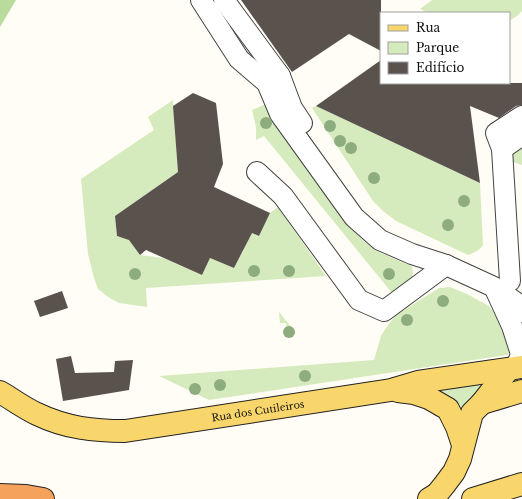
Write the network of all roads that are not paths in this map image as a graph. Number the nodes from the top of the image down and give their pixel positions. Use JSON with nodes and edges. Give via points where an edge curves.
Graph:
{"nodes":[{"id":1,"x":224,"y":0,"type":"edge"},
{"id":2,"x":206,"y":2,"type":"edge"},
{"id":3,"x":274,"y":80,"type":"junction"},
{"id":4,"x":522,"y":116,"type":"edge"},
{"id":5,"x":522,"y":135,"type":"edge"},
{"id":6,"x":502,"y":149,"type":"junction"},
{"id":7,"x":257,"y":172,"type":"dead end"},
{"id":8,"x":446,"y":265,"type":"junction"},
{"id":9,"x":508,"y":281,"type":"edge"},
{"id":10,"x":522,"y":312,"type":"edge"},
{"id":11,"x":516,"y":368,"type":"edge"},
{"id":12,"x":391,"y":390,"type":"junction"},
{"id":13,"x":522,"y":391,"type":"edge"},
{"id":14,"x":0,"y":392,"type":"edge"},
{"id":15,"x":482,"y":403,"type":"junction"},
{"id":16,"x":463,"y":445,"type":"junction"},
{"id":17,"x":522,"y":484,"type":"edge"},
{"id":18,"x":0,"y":495,"type":"edge"},
{"id":19,"x":43,"y":499,"type":"edge"},
{"id":20,"x":429,"y":499,"type":"edge"},
{"id":21,"x":473,"y":499,"type":"edge"}],
"edges":[{"from":1,"to":3,"type":"lane"},
{"from":2,"to":3,"type":"lane","via":[[239,60]]},
{"from":3,"to":8,"type":"lane","via":[[360,206],[385,228],[414,243]]},
{"from":4,"to":6,"type":"lane","via":[[496,133]]},
{"from":5,"to":6,"type":"lane"},
{"from":6,"to":9,"type":"lane"},
{"from":7,"to":8,"type":"lane","via":[[283,196],[360,300],[384,311]]},
{"from":8,"to":9,"type":"lane"},
{"from":9,"to":10,"type":"lane"},
{"from":9,"to":11,"type":"lane","via":[[512,326],[521,354]]},
{"from":11,"to":12,"type":"main road","name":"Rua dos Cutileiros","via":[[418,382]]},
{"from":11,"to":15,"type":"main road"},
{"from":12,"to":14,"type":"main road","name":"Rua dos Cutileiros","via":[[125,431],[88,430],[68,426],[37,414]]},
{"from":12,"to":16,"type":"main road","via":[[429,398],[448,409]]},
{"from":13,"to":15,"type":"main road"},
{"from":15,"to":16,"type":"main road","via":[[472,413]]},
{"from":16,"to":20,"type":"main road","via":[[454,472],[437,494]]},
{"from":17,"to":21,"type":"main road"},
{"from":18,"to":19,"type":"highway"}]}
